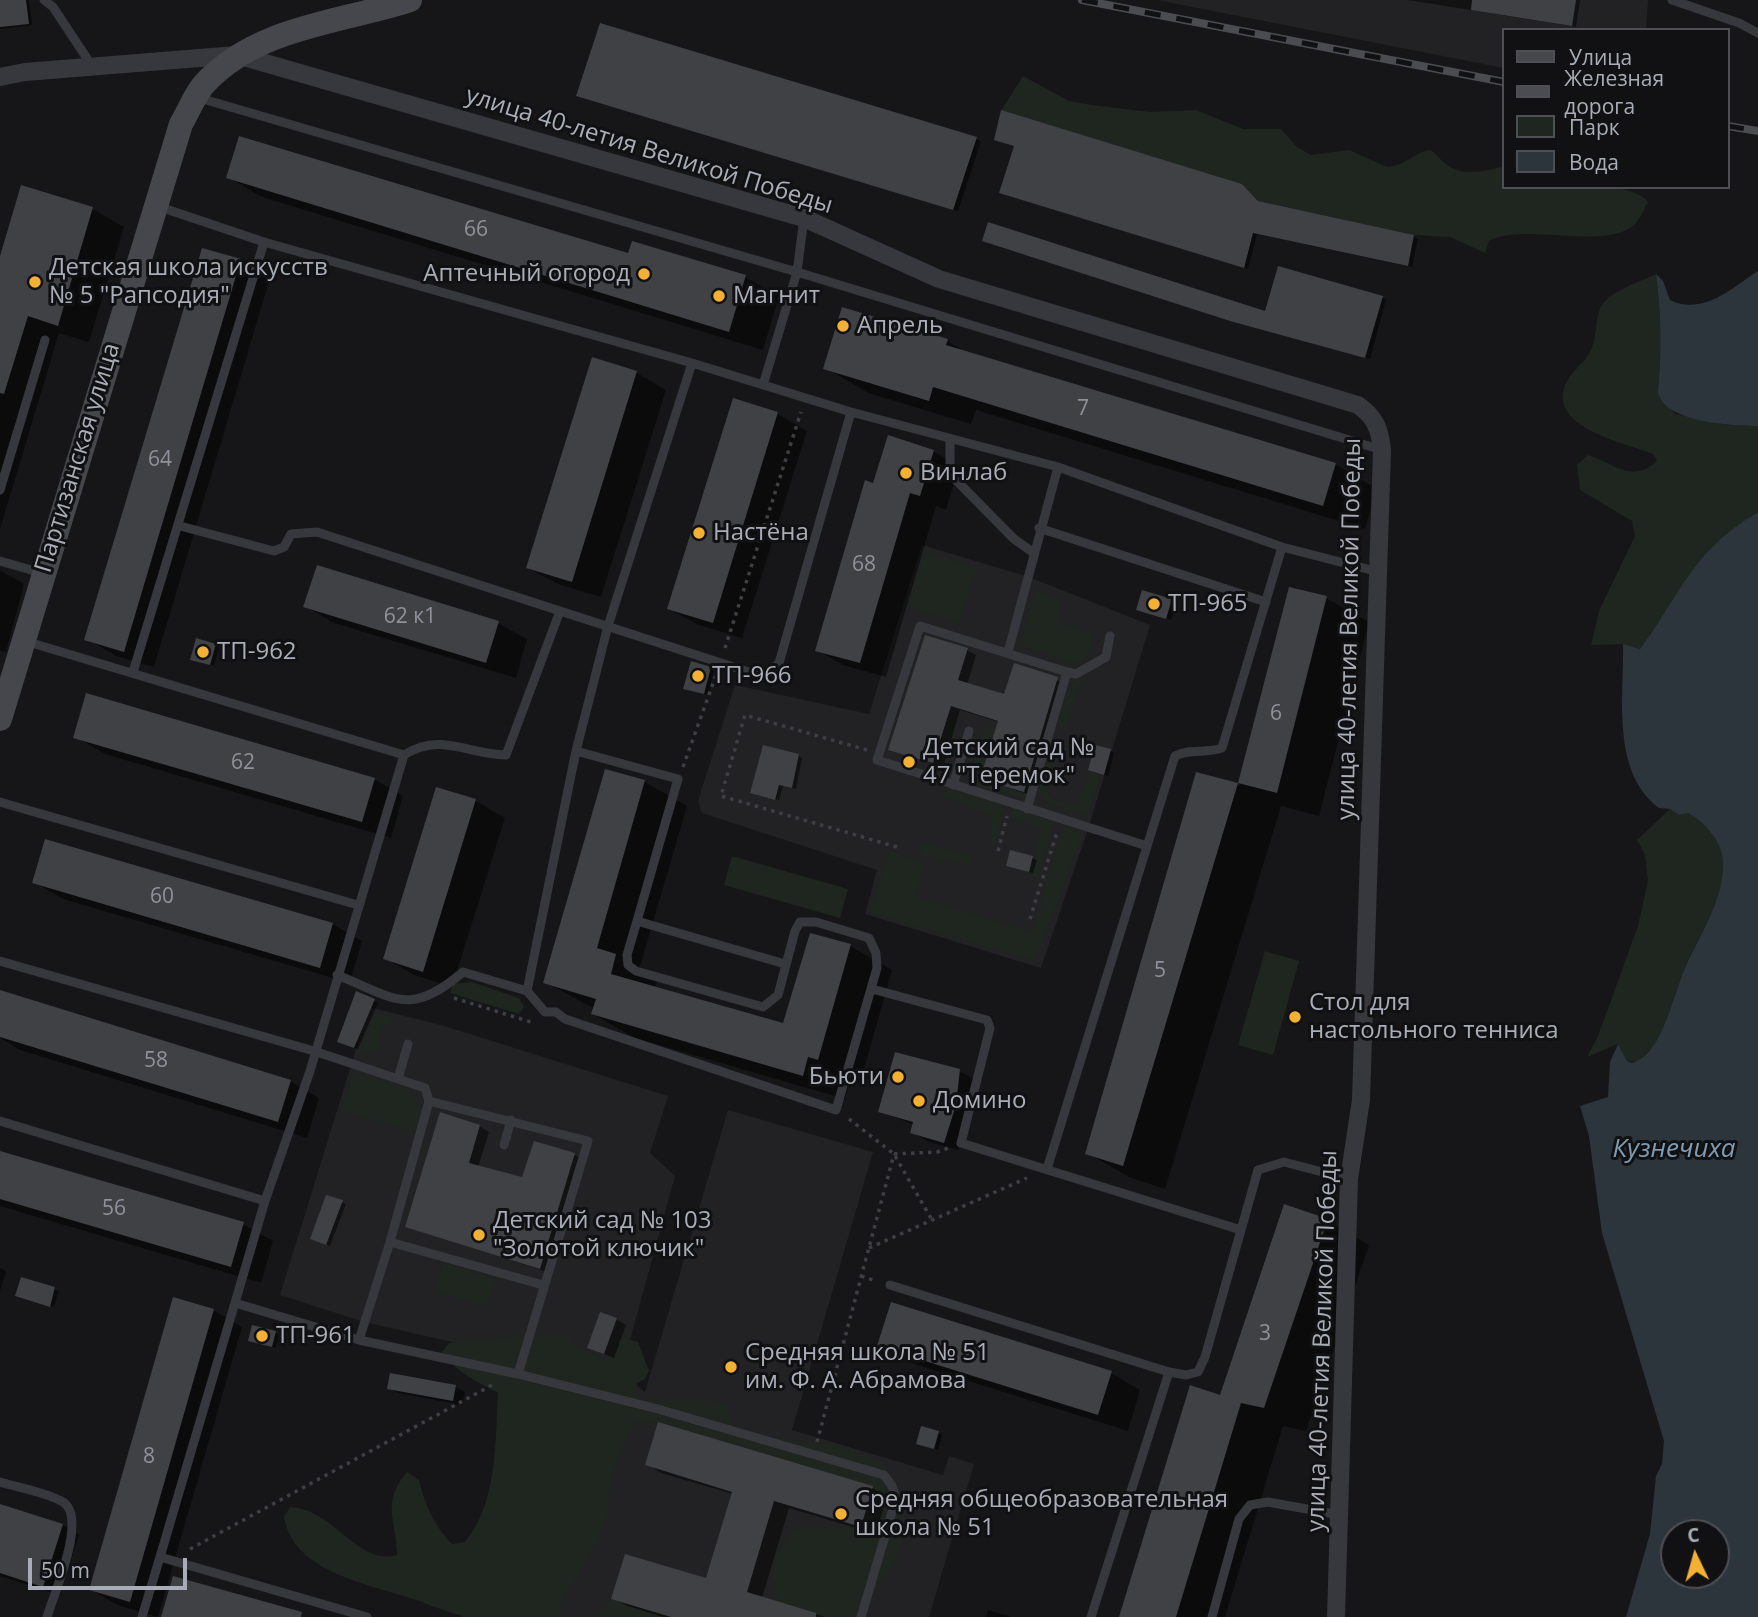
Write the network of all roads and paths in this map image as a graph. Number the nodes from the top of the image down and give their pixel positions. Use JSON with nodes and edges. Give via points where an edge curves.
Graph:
{"nodes":[{"id":1,"x":44,"y":0,"type":"edge"},
{"id":2,"x":410,"y":0,"type":"edge"},
{"id":3,"x":1672,"y":0,"type":"edge"},
{"id":4,"x":1758,"y":33,"type":"edge"},
{"id":5,"x":237,"y":55,"type":"junction"},
{"id":6,"x":94,"y":69,"type":"junction"},
{"id":7,"x":0,"y":77,"type":"edge"},
{"id":8,"x":196,"y":97,"type":"junction"},
{"id":9,"x":156,"y":206,"type":"junction"},
{"id":10,"x":804,"y":218,"type":"junction"},
{"id":11,"x":264,"y":242,"type":"junction"},
{"id":12,"x":797,"y":272,"type":"junction"},
{"id":13,"x":46,"y":340,"type":"dead end"},
{"id":14,"x":692,"y":363,"type":"junction"},
{"id":15,"x":763,"y":385,"type":"junction"},
{"id":16,"x":806,"y":398,"type":"junction"},
{"id":17,"x":851,"y":412,"type":"junction"},
{"id":18,"x":950,"y":439,"type":"junction"},
{"id":19,"x":1382,"y":450,"type":"junction"},
{"id":20,"x":1058,"y":467,"type":"junction"},
{"id":21,"x":0,"y":490,"type":"edge"},
{"id":22,"x":180,"y":526,"type":"junction"},
{"id":23,"x":1039,"y":528,"type":"junction"},
{"id":24,"x":1282,"y":547,"type":"junction"},
{"id":25,"x":1034,"y":553,"type":"junction"},
{"id":26,"x":0,"y":561,"type":"edge"},
{"id":27,"x":1379,"y":572,"type":"junction"},
{"id":28,"x":43,"y":574,"type":"junction"},
{"id":29,"x":1266,"y":602,"type":"junction"},
{"id":30,"x":559,"y":611,"type":"junction"},
{"id":31,"x":608,"y":626,"type":"junction"},
{"id":32,"x":1110,"y":636,"type":"dead end"},
{"id":33,"x":23,"y":641,"type":"junction"},
{"id":34,"x":1008,"y":652,"type":"junction"},
{"id":35,"x":721,"y":662,"type":"junction"},
{"id":36,"x":133,"y":672,"type":"junction"},
{"id":37,"x":1067,"y":672,"type":"junction"},
{"id":38,"x":0,"y":719,"type":"edge"},
{"id":39,"x":969,"y":731,"type":"dead end"},
{"id":40,"x":576,"y":751,"type":"junction"},
{"id":41,"x":879,"y":754,"type":"junction"},
{"id":42,"x":404,"y":755,"type":"junction"},
{"id":43,"x":678,"y":779,"type":"junction"},
{"id":44,"x":953,"y":785,"type":"junction"},
{"id":45,"x":0,"y":802,"type":"edge"},
{"id":46,"x":1011,"y":804,"type":"junction"},
{"id":47,"x":1027,"y":809,"type":"junction"},
{"id":48,"x":1061,"y":820,"type":"junction"},
{"id":49,"x":1147,"y":846,"type":"junction"},
{"id":50,"x":897,"y":847,"type":"dead end"},
{"id":51,"x":998,"y":851,"type":"dead end"},
{"id":52,"x":358,"y":905,"type":"junction"},
{"id":53,"x":1030,"y":919,"type":"dead end"},
{"id":54,"x":637,"y":920,"type":"junction"},
{"id":55,"x":0,"y":961,"type":"edge"},
{"id":56,"x":785,"y":964,"type":"junction"},
{"id":57,"x":337,"y":975,"type":"junction"},
{"id":58,"x":872,"y":989,"type":"junction"},
{"id":59,"x":527,"y":991,"type":"junction"},
{"id":60,"x":408,"y":1044,"type":"dead end"},
{"id":61,"x":314,"y":1051,"type":"junction"},
{"id":62,"x":397,"y":1079,"type":"junction"},
{"id":63,"x":429,"y":1101,"type":"junction"},
{"id":64,"x":836,"y":1110,"type":"junction"},
{"id":65,"x":511,"y":1120,"type":"junction"},
{"id":66,"x":0,"y":1121,"type":"edge"},
{"id":67,"x":961,"y":1143,"type":"junction"},
{"id":68,"x":504,"y":1145,"type":"dead end"},
{"id":69,"x":894,"y":1154,"type":"junction"},
{"id":70,"x":1047,"y":1170,"type":"junction"},
{"id":71,"x":1349,"y":1179,"type":"junction"},
{"id":72,"x":265,"y":1201,"type":"junction"},
{"id":73,"x":932,"y":1220,"type":"junction"},
{"id":74,"x":1241,"y":1230,"type":"junction"},
{"id":75,"x":390,"y":1242,"type":"junction"},
{"id":76,"x":869,"y":1248,"type":"junction"},
{"id":77,"x":543,"y":1285,"type":"junction"},
{"id":78,"x":890,"y":1285,"type":"dead end"},
{"id":79,"x":235,"y":1303,"type":"junction"},
{"id":80,"x":359,"y":1340,"type":"junction"},
{"id":81,"x":1169,"y":1372,"type":"junction"},
{"id":82,"x":516,"y":1373,"type":"junction"},
{"id":83,"x":814,"y":1454,"type":"junction"},
{"id":84,"x":0,"y":1482,"type":"edge"},
{"id":85,"x":1340,"y":1515,"type":"junction"},
{"id":86,"x":165,"y":1558,"type":"junction"},
{"id":87,"x":47,"y":1617,"type":"edge"},
{"id":88,"x":142,"y":1617,"type":"edge"},
{"id":89,"x":367,"y":1617,"type":"edge"},
{"id":90,"x":860,"y":1617,"type":"edge"},
{"id":91,"x":1091,"y":1617,"type":"edge"},
{"id":92,"x":1212,"y":1617,"type":"edge"},
{"id":93,"x":1336,"y":1617,"type":"edge"}],
"edges":[{"from":1,"to":6,"type":"lane"},
{"from":2,"to":5,"type":"street","name":"Партизанская улица","via":[[284,33]]},
{"from":3,"to":4,"type":"lane"},
{"from":5,"to":6,"type":"street"},
{"from":5,"to":8,"type":"street","name":"Партизанская улица"},
{"from":5,"to":10,"type":"street","name":"улица 40-летия Великой Победы"},
{"from":6,"to":7,"type":"street"},
{"from":8,"to":9,"type":"street","name":"Партизанская улица","via":[[181,124]]},
{"from":8,"to":12,"type":"lane"},
{"from":9,"to":11,"type":"lane"},
{"from":9,"to":28,"type":"street","name":"Партизанская улица"},
{"from":10,"to":12,"type":"lane"},
{"from":10,"to":19,"type":"street","name":"улица 40-летия Великой Победы","via":[[939,279],[1358,405],[1376,423]]},
{"from":11,"to":14,"type":"lane"},
{"from":11,"to":22,"type":"lane"},
{"from":12,"to":15,"type":"lane"},
{"from":12,"to":19,"type":"lane"},
{"from":13,"to":21,"type":"lane"},
{"from":14,"to":15,"type":"lane"},
{"from":14,"to":31,"type":"lane"},
{"from":15,"to":16,"type":"lane"},
{"from":16,"to":17,"type":"lane"},
{"from":16,"to":35,"type":"path"},
{"from":17,"to":18,"type":"lane"},
{"from":17,"to":35,"type":"lane","via":[[779,663],[766,674]]},
{"from":18,"to":20,"type":"lane"},
{"from":18,"to":25,"type":"lane","via":[[950,474],[1014,539]]},
{"from":19,"to":27,"type":"street","name":"улица 40-летия Великой Победы"},
{"from":20,"to":23,"type":"lane"},
{"from":20,"to":24,"type":"lane"},
{"from":22,"to":30,"type":"lane","via":[[274,551],[284,547],[291,534],[317,532]]},
{"from":22,"to":36,"type":"lane"},
{"from":23,"to":25,"type":"lane"},
{"from":23,"to":29,"type":"lane"},
{"from":24,"to":27,"type":"lane"},
{"from":24,"to":29,"type":"lane"},
{"from":25,"to":34,"type":"lane"},
{"from":26,"to":28,"type":"lane"},
{"from":27,"to":71,"type":"street","name":"улица 40-летия Великой Победы","via":[[1361,1100]]},
{"from":28,"to":33,"type":"street","name":"Партизанская улица"},
{"from":29,"to":49,"type":"lane","via":[[1222,748],[1206,754],[1188,750],[1175,756]]},
{"from":30,"to":31,"type":"lane"},
{"from":30,"to":42,"type":"lane","via":[[506,755],[437,742]]},
{"from":31,"to":35,"type":"lane"},
{"from":31,"to":40,"type":"lane"},
{"from":32,"to":37,"type":"lane","via":[[1106,657],[1076,674]]},
{"from":33,"to":36,"type":"lane"},
{"from":33,"to":38,"type":"street","name":"Партизанская улица"},
{"from":34,"to":37,"type":"lane"},
{"from":34,"to":41,"type":"lane","via":[[920,626]]},
{"from":35,"to":43,"type":"path"},
{"from":36,"to":42,"type":"lane"},
{"from":37,"to":47,"type":"lane"},
{"from":39,"to":44,"type":"lane"},
{"from":40,"to":43,"type":"lane"},
{"from":40,"to":59,"type":"lane"},
{"from":41,"to":44,"type":"lane","via":[[877,760]]},
{"from":41,"to":50,"type":"path","via":[[745,715],[721,796]]},
{"from":42,"to":52,"type":"lane"},
{"from":43,"to":54,"type":"lane"},
{"from":44,"to":46,"type":"lane"},
{"from":45,"to":52,"type":"lane"},
{"from":46,"to":47,"type":"lane"},
{"from":46,"to":51,"type":"path"},
{"from":47,"to":48,"type":"lane"},
{"from":48,"to":49,"type":"lane"},
{"from":48,"to":53,"type":"path"},
{"from":49,"to":70,"type":"lane"},
{"from":52,"to":57,"type":"lane"},
{"from":54,"to":56,"type":"lane"},
{"from":54,"to":56,"type":"lane","via":[[627,955],[628,965],[636,971],[763,1007],[778,995]]},
{"from":55,"to":61,"type":"lane"},
{"from":56,"to":58,"type":"lane","via":[[800,922],[816,922],[869,938],[877,968]]},
{"from":57,"to":59,"type":"lane","via":[[402,1001],[421,1000],[463,972]]},
{"from":57,"to":61,"type":"lane"},
{"from":58,"to":64,"type":"lane"},
{"from":58,"to":67,"type":"lane","via":[[987,1020],[990,1028]]},
{"from":59,"to":64,"type":"lane","via":[[545,1012],[556,1012]]},
{"from":60,"to":62,"type":"lane"},
{"from":61,"to":62,"type":"lane"},
{"from":61,"to":72,"type":"lane"},
{"from":62,"to":63,"type":"lane","via":[[425,1088]]},
{"from":63,"to":65,"type":"lane"},
{"from":63,"to":75,"type":"lane"},
{"from":64,"to":69,"type":"path"},
{"from":65,"to":68,"type":"lane"},
{"from":65,"to":77,"type":"lane","via":[[588,1141]]},
{"from":66,"to":72,"type":"lane"},
{"from":67,"to":69,"type":"path","via":[[937,1152]]},
{"from":67,"to":70,"type":"lane"},
{"from":69,"to":73,"type":"path"},
{"from":69,"to":76,"type":"path"},
{"from":70,"to":73,"type":"path"},
{"from":70,"to":74,"type":"lane"},
{"from":71,"to":74,"type":"lane","via":[[1284,1162],[1258,1170]]},
{"from":71,"to":85,"type":"street","name":"улица 40-летия Великой Победы"},
{"from":72,"to":79,"type":"lane"},
{"from":73,"to":76,"type":"path"},
{"from":74,"to":81,"type":"lane","via":[[1198,1372]]},
{"from":75,"to":77,"type":"lane"},
{"from":75,"to":80,"type":"lane"},
{"from":76,"to":83,"type":"path"},
{"from":77,"to":82,"type":"lane"},
{"from":78,"to":81,"type":"lane"},
{"from":79,"to":80,"type":"lane"},
{"from":79,"to":86,"type":"lane"},
{"from":80,"to":82,"type":"lane"},
{"from":81,"to":91,"type":"lane"},
{"from":82,"to":83,"type":"lane"},
{"from":82,"to":86,"type":"path"},
{"from":83,"to":90,"type":"lane","via":[[884,1475],[896,1499]]},
{"from":84,"to":87,"type":"lane","via":[[64,1502],[72,1513],[73,1532]]},
{"from":85,"to":92,"type":"lane","via":[[1268,1502],[1250,1505],[1240,1519]]},
{"from":85,"to":93,"type":"street","name":"улица 40-летия Великой Победы"},
{"from":86,"to":88,"type":"lane"},
{"from":86,"to":89,"type":"lane"}]}
